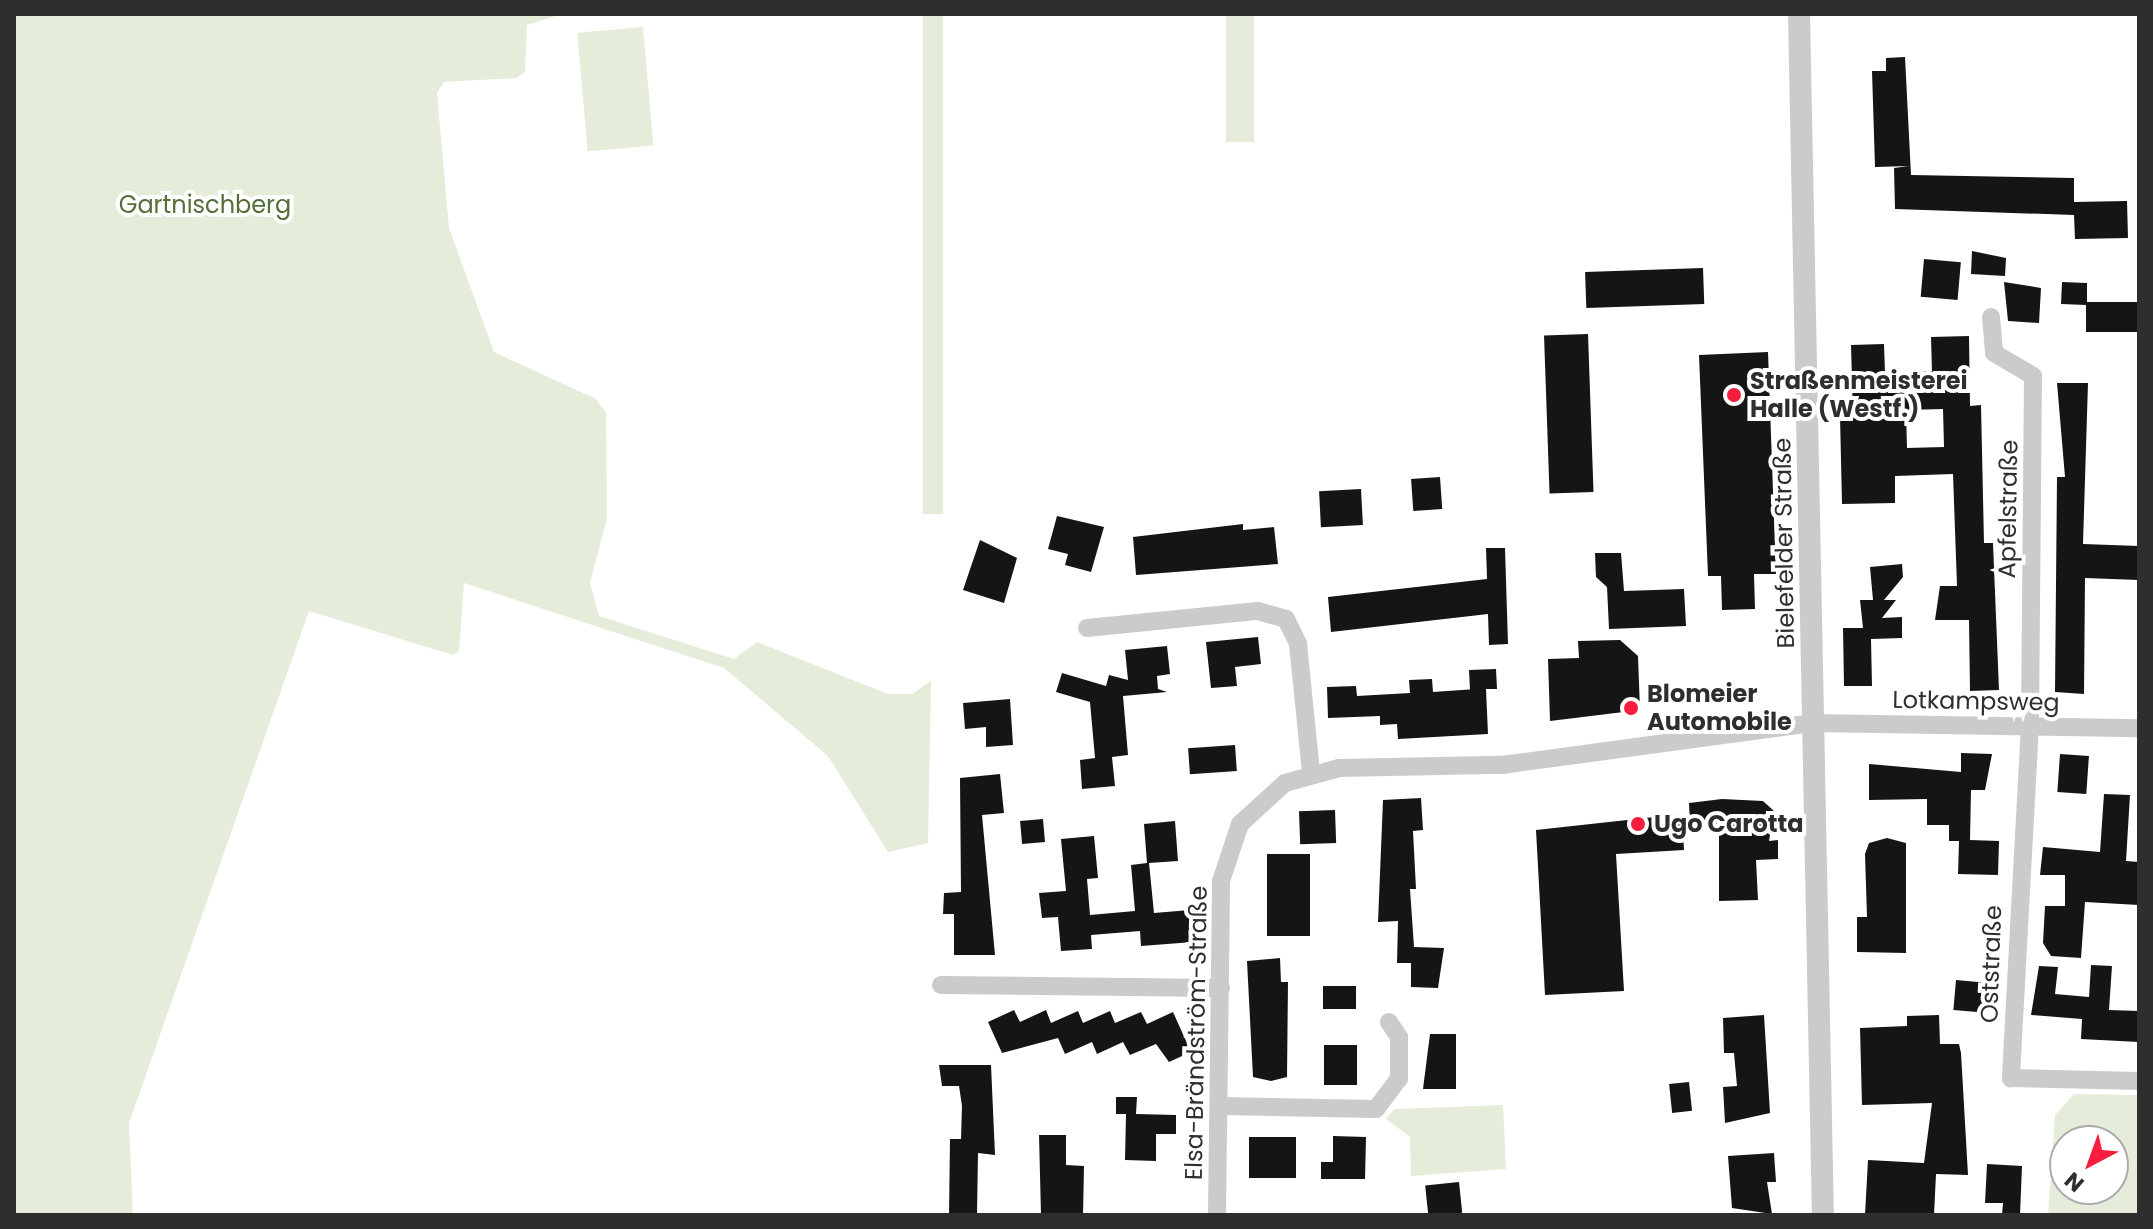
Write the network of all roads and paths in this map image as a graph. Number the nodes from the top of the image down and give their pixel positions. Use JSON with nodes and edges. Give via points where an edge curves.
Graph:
{"nodes":[{"id":1,"x":1799,"y":14,"type":"edge"},
{"id":2,"x":1991,"y":317,"type":"dead end"},
{"id":3,"x":1087,"y":628,"type":"dead end"},
{"id":4,"x":1812,"y":723,"type":"junction"},
{"id":5,"x":2030,"y":725,"type":"junction"},
{"id":6,"x":2139,"y":728,"type":"edge"},
{"id":7,"x":1311,"y":771,"type":"junction"},
{"id":8,"x":941,"y":985,"type":"dead end"},
{"id":9,"x":1221,"y":988,"type":"junction"},
{"id":10,"x":1389,"y":1022,"type":"dead end"},
{"id":11,"x":2139,"y":1081,"type":"edge"},
{"id":12,"x":1221,"y":1106,"type":"junction"},
{"id":13,"x":1217,"y":1215,"type":"edge"},
{"id":14,"x":1823,"y":1215,"type":"edge"}],
"edges":[{"from":1,"to":4,"type":"street","name":"Bielefelder Straße"},
{"from":2,"to":5,"type":"street","name":"Apfelstraße","via":[[1994,353],[2033,376]]},
{"from":3,"to":7,"type":"street","via":[[1258,611],[1286,619],[1298,644]]},
{"from":4,"to":5,"type":"street","name":"Lotkampsweg"},
{"from":4,"to":7,"type":"street","name":"Elsa-Brändström-Straße","via":[[1502,765]]},
{"from":4,"to":14,"type":"street","name":"Bielefelder Straße"},
{"from":5,"to":6,"type":"street","name":"Lotkampsweg"},
{"from":5,"to":11,"type":"street","name":"Oststraße","via":[[2011,1078]]},
{"from":7,"to":9,"type":"street","name":"Elsa-Brändström-Straße","via":[[1261,800],[1228,852]]},
{"from":8,"to":9,"type":"street"},
{"from":9,"to":12,"type":"street","name":"Elsa-Brändström-Straße"},
{"from":10,"to":12,"type":"street","via":[[1399,1037],[1399,1079],[1376,1109]]},
{"from":12,"to":13,"type":"street","name":"Elsa-Brändström-Straße"}]}
